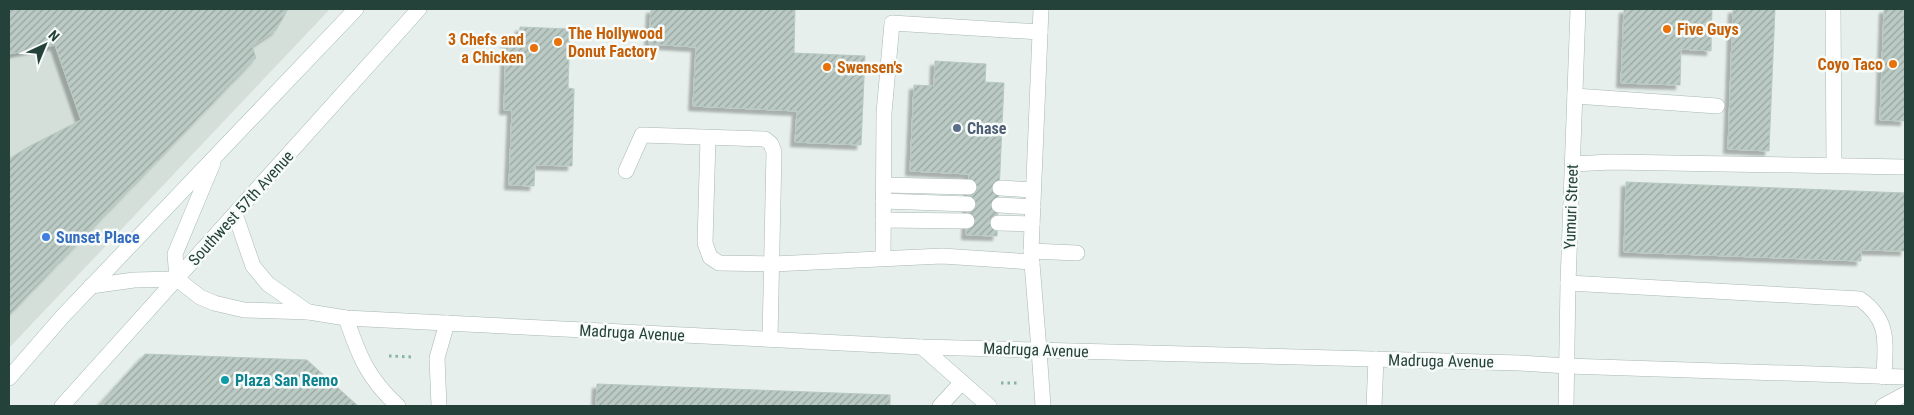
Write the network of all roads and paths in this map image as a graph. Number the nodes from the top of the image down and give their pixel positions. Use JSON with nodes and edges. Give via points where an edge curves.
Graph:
{"nodes":[{"id":1,"x":356,"y":9,"type":"edge"},
{"id":2,"x":419,"y":9,"type":"edge"},
{"id":3,"x":1042,"y":9,"type":"edge"},
{"id":4,"x":1578,"y":9,"type":"edge"},
{"id":5,"x":1833,"y":9,"type":"edge"},
{"id":6,"x":1040,"y":32,"type":"junction"},
{"id":7,"x":1574,"y":96,"type":"junction"},
{"id":8,"x":1717,"y":106,"type":"dead end"},
{"id":9,"x":708,"y":138,"type":"junction"},
{"id":10,"x":216,"y":155,"type":"junction"},
{"id":11,"x":1573,"y":164,"type":"junction"},
{"id":12,"x":1834,"y":165,"type":"junction"},
{"id":13,"x":1905,"y":166,"type":"edge"},
{"id":14,"x":626,"y":171,"type":"dead end"},
{"id":15,"x":884,"y":185,"type":"junction"},
{"id":16,"x":968,"y":187,"type":"dead end"},
{"id":17,"x":1000,"y":188,"type":"dead end"},
{"id":18,"x":1033,"y":190,"type":"junction"},
{"id":19,"x":884,"y":201,"type":"junction"},
{"id":20,"x":968,"y":204,"type":"dead end"},
{"id":21,"x":999,"y":205,"type":"dead end"},
{"id":22,"x":1033,"y":207,"type":"junction"},
{"id":23,"x":235,"y":214,"type":"junction"},
{"id":24,"x":883,"y":220,"type":"junction"},
{"id":25,"x":967,"y":222,"type":"dead end"},
{"id":26,"x":998,"y":223,"type":"dead end"},
{"id":27,"x":1032,"y":224,"type":"junction"},
{"id":28,"x":1077,"y":253,"type":"dead end"},
{"id":29,"x":1031,"y":256,"type":"junction"},
{"id":30,"x":883,"y":258,"type":"junction"},
{"id":31,"x":773,"y":264,"type":"junction"},
{"id":32,"x":177,"y":279,"type":"junction"},
{"id":33,"x":1568,"y":283,"type":"junction"},
{"id":34,"x":91,"y":286,"type":"junction"},
{"id":35,"x":309,"y":312,"type":"junction"},
{"id":36,"x":346,"y":318,"type":"junction"},
{"id":37,"x":447,"y":323,"type":"junction"},
{"id":38,"x":770,"y":339,"type":"junction"},
{"id":39,"x":922,"y":347,"type":"junction"},
{"id":40,"x":1039,"y":350,"type":"junction"},
{"id":41,"x":382,"y":356,"type":"dead end"},
{"id":42,"x":418,"y":357,"type":"dead end"},
{"id":43,"x":1376,"y":359,"type":"junction"},
{"id":44,"x":1567,"y":366,"type":"junction"},
{"id":45,"x":1884,"y":377,"type":"junction"},
{"id":46,"x":1905,"y":377,"type":"edge"},
{"id":47,"x":9,"y":378,"type":"edge"},
{"id":48,"x":962,"y":382,"type":"junction"},
{"id":49,"x":997,"y":383,"type":"dead end"},
{"id":50,"x":1023,"y":383,"type":"dead end"},
{"id":51,"x":1905,"y":394,"type":"edge"},
{"id":52,"x":62,"y":406,"type":"edge"},
{"id":53,"x":398,"y":406,"type":"edge"},
{"id":54,"x":439,"y":406,"type":"edge"},
{"id":55,"x":940,"y":406,"type":"edge"},
{"id":56,"x":989,"y":406,"type":"edge"},
{"id":57,"x":1043,"y":406,"type":"edge"},
{"id":58,"x":1374,"y":406,"type":"edge"},
{"id":59,"x":1566,"y":406,"type":"edge"},
{"id":60,"x":1883,"y":406,"type":"edge"}],
"edges":[{"from":1,"to":10,"type":"street"},
{"from":2,"to":23,"type":"street","name":"Southwest 57th Avenue"},
{"from":3,"to":6,"type":"street"},
{"from":4,"to":7,"type":"street","name":"Yumuri Street"},
{"from":5,"to":12,"type":"street"},
{"from":6,"to":15,"type":"street","via":[[892,24],[884,113]]},
{"from":6,"to":18,"type":"street"},
{"from":7,"to":8,"type":"street"},
{"from":7,"to":11,"type":"street","name":"Yumuri Street"},
{"from":9,"to":14,"type":"street","via":[[642,135]]},
{"from":9,"to":31,"type":"street","via":[[705,243],[710,257],[719,263]]},
{"from":9,"to":31,"type":"street","via":[[766,139],[771,144],[774,152]]},
{"from":10,"to":32,"type":"street","via":[[175,254]]},
{"from":10,"to":34,"type":"street"},
{"from":11,"to":12,"type":"street"},
{"from":11,"to":33,"type":"street","name":"Yumuri Street"},
{"from":12,"to":13,"type":"street"},
{"from":15,"to":16,"type":"street"},
{"from":15,"to":19,"type":"street"},
{"from":17,"to":18,"type":"street"},
{"from":18,"to":22,"type":"street"},
{"from":19,"to":20,"type":"street"},
{"from":19,"to":24,"type":"street"},
{"from":21,"to":22,"type":"street"},
{"from":22,"to":27,"type":"street"},
{"from":23,"to":32,"type":"street","name":"Southwest 57th Avenue"},
{"from":23,"to":35,"type":"street","via":[[253,266],[268,284]]},
{"from":24,"to":25,"type":"street"},
{"from":24,"to":30,"type":"street"},
{"from":26,"to":27,"type":"street"},
{"from":27,"to":29,"type":"street"},
{"from":28,"to":29,"type":"street"},
{"from":29,"to":30,"type":"street"},
{"from":29,"to":40,"type":"street"},
{"from":30,"to":31,"type":"street"},
{"from":31,"to":38,"type":"street"},
{"from":32,"to":34,"type":"street"},
{"from":32,"to":35,"type":"street","name":"Madruga Avenue","via":[[200,297],[214,303],[244,310]]},
{"from":32,"to":52,"type":"street","name":"Southwest 57th Avenue"},
{"from":33,"to":44,"type":"street","name":"Yumuri Street"},
{"from":33,"to":45,"type":"street","via":[[1860,299],[1877,316],[1886,337]]},
{"from":34,"to":47,"type":"street"},
{"from":35,"to":36,"type":"street","name":"Madruga Avenue"},
{"from":36,"to":37,"type":"street","name":"Madruga Avenue"},
{"from":36,"to":53,"type":"street","via":[[370,376]]},
{"from":37,"to":38,"type":"street","name":"Madruga Avenue"},
{"from":37,"to":54,"type":"street","via":[[437,358]]},
{"from":38,"to":39,"type":"street","name":"Madruga Avenue"},
{"from":39,"to":40,"type":"street","name":"Madruga Avenue"},
{"from":39,"to":48,"type":"street"},
{"from":40,"to":43,"type":"street","name":"Madruga Avenue"},
{"from":40,"to":57,"type":"street"},
{"from":41,"to":42,"type":"path"},
{"from":43,"to":44,"type":"street","name":"Madruga Avenue"},
{"from":43,"to":58,"type":"street"},
{"from":44,"to":45,"type":"street","name":"Madruga Avenue"},
{"from":44,"to":59,"type":"street","name":"Yumuri Street"},
{"from":45,"to":46,"type":"street","name":"Madruga Avenue"},
{"from":48,"to":55,"type":"street"},
{"from":48,"to":56,"type":"street"},
{"from":49,"to":50,"type":"path"},
{"from":51,"to":60,"type":"street"}]}
